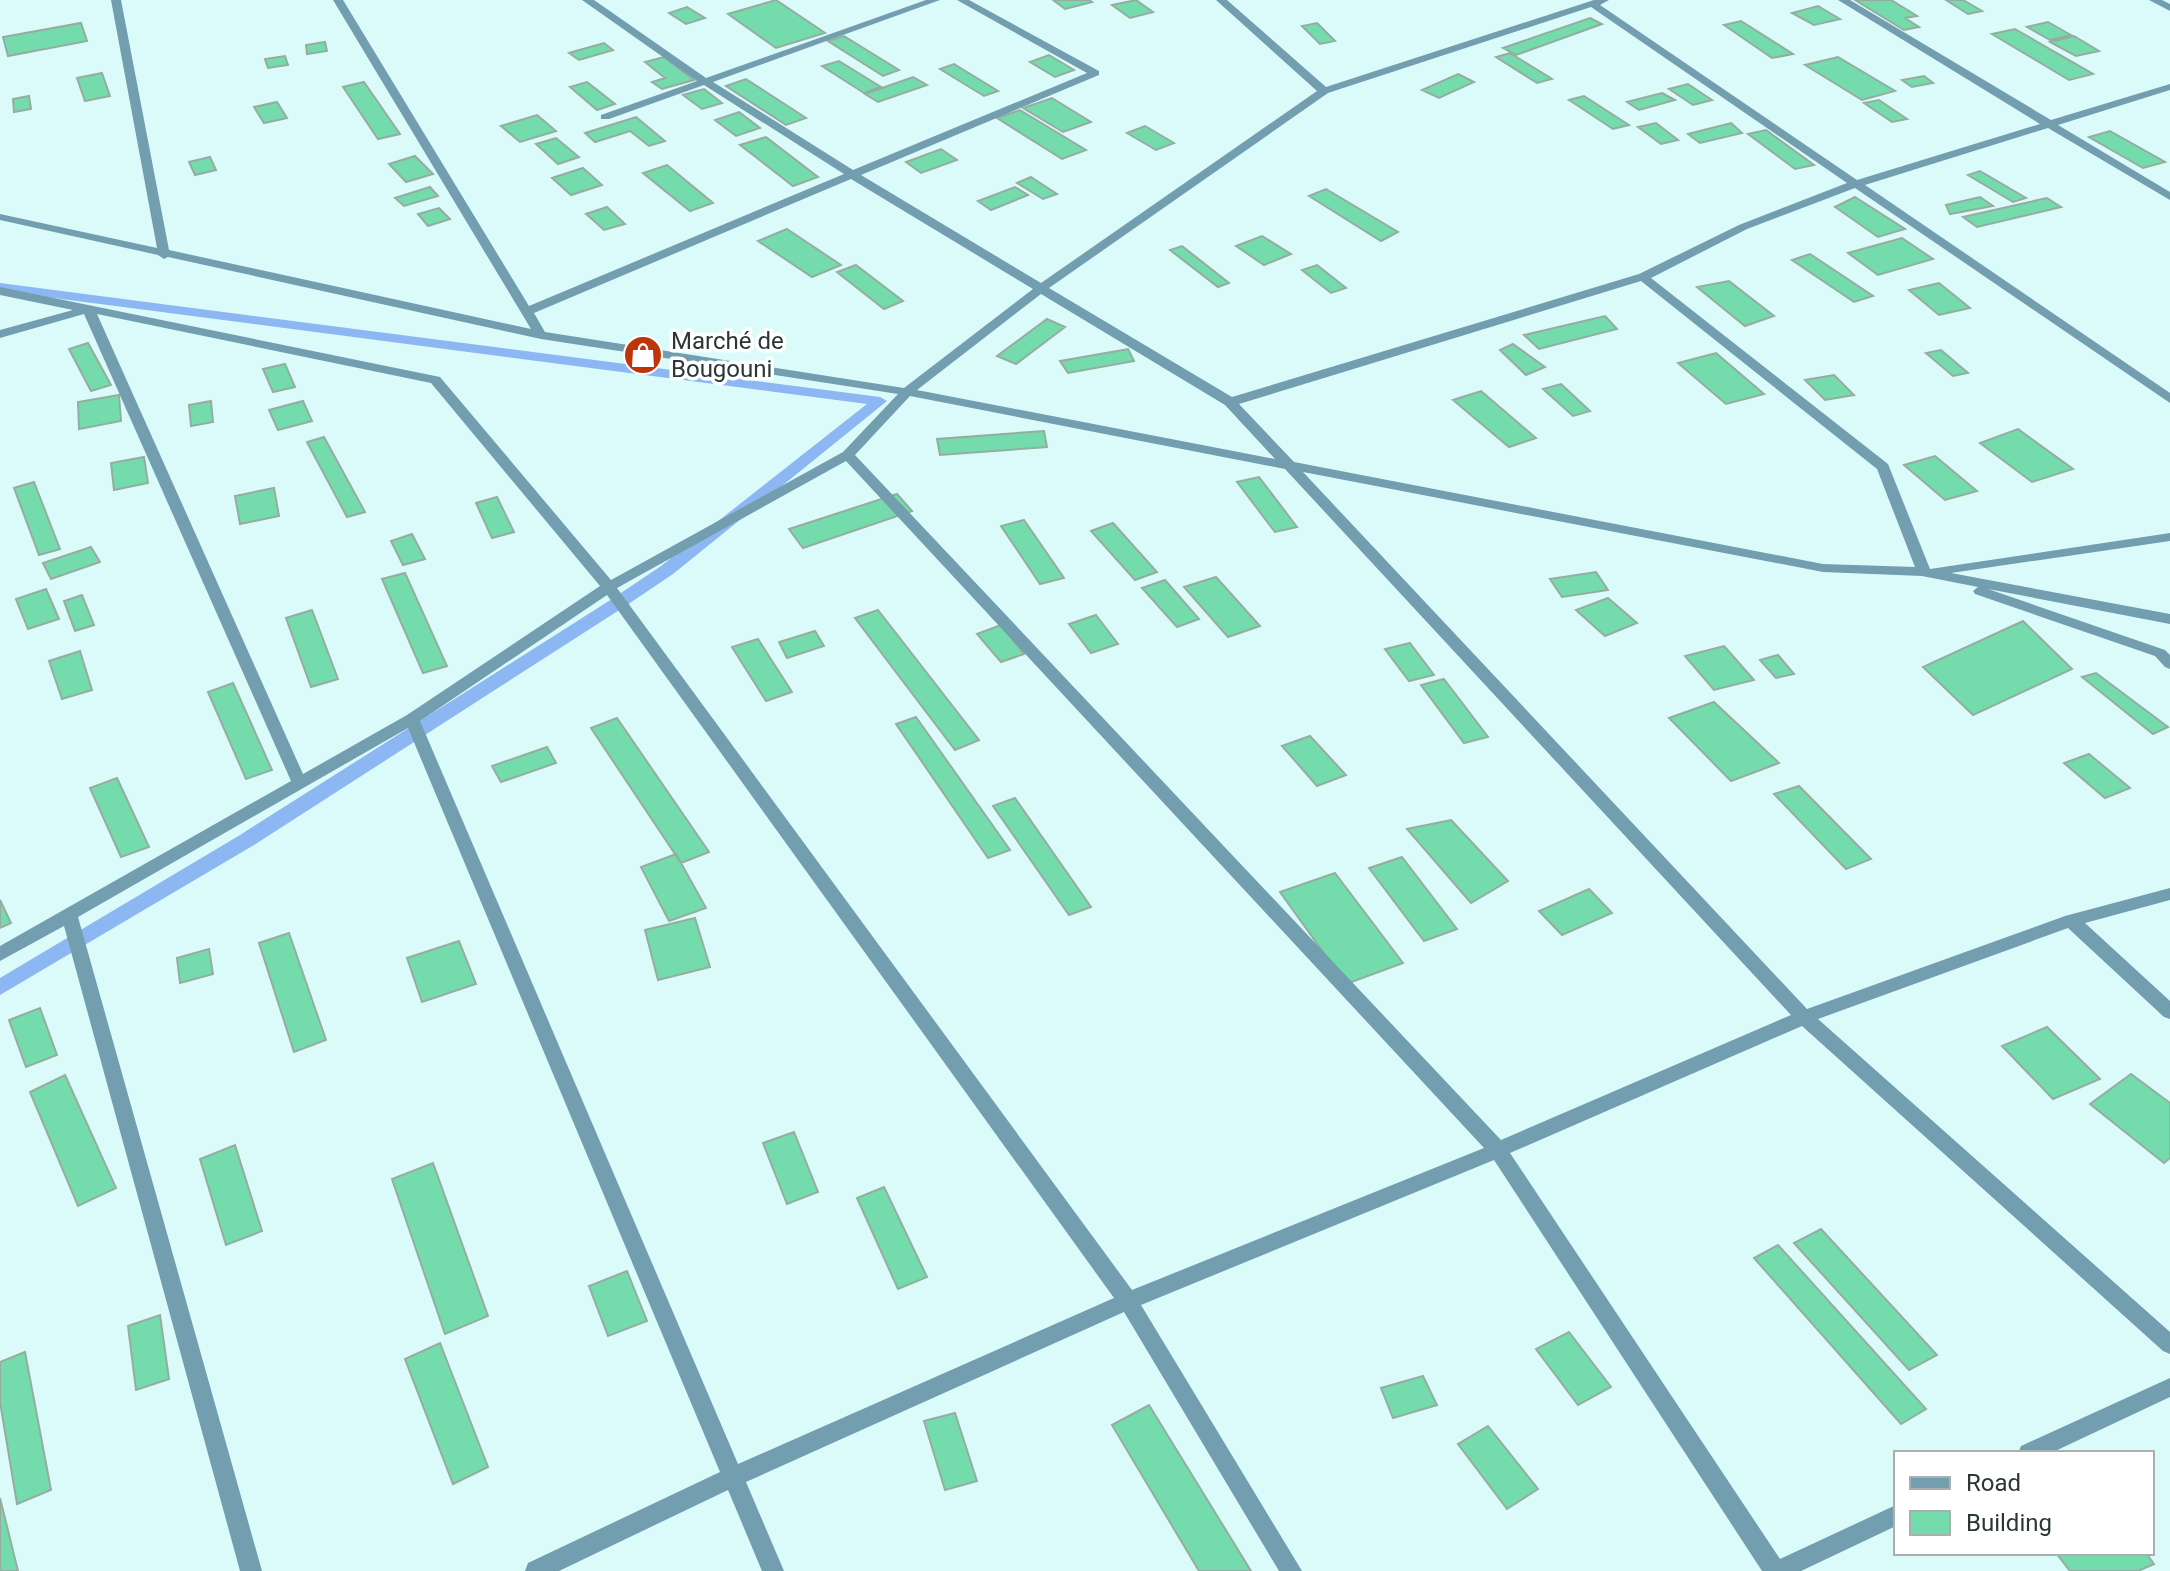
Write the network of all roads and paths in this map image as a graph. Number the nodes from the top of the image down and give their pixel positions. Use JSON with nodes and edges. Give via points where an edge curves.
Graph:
{"nodes":[{"id":1,"x":116,"y":0,"type":"edge"},
{"id":2,"x":338,"y":0,"type":"edge"},
{"id":3,"x":587,"y":0,"type":"edge"},
{"id":4,"x":935,"y":0,"type":"edge"},
{"id":5,"x":962,"y":0,"type":"edge"},
{"id":6,"x":1221,"y":0,"type":"edge"},
{"id":7,"x":1843,"y":0,"type":"edge"},
{"id":8,"x":2154,"y":0,"type":"edge"},
{"id":9,"x":1599,"y":2,"type":"edge"},
{"id":10,"x":2170,"y":8,"type":"edge"},
{"id":11,"x":703,"y":80,"type":"junction"},
{"id":12,"x":2170,"y":87,"type":"edge"},
{"id":13,"x":1324,"y":91,"type":"junction"},
{"id":14,"x":605,"y":117,"type":"dead end"},
{"id":15,"x":2048,"y":124,"type":"junction"},
{"id":16,"x":854,"y":176,"type":"junction"},
{"id":17,"x":1856,"y":184,"type":"junction"},
{"id":18,"x":2170,"y":197,"type":"edge"},
{"id":19,"x":0,"y":217,"type":"edge"},
{"id":20,"x":164,"y":255,"type":"junction"},
{"id":21,"x":1643,"y":277,"type":"junction"},
{"id":22,"x":1040,"y":289,"type":"junction"},
{"id":23,"x":0,"y":291,"type":"edge"},
{"id":24,"x":88,"y":309,"type":"junction"},
{"id":25,"x":527,"y":311,"type":"junction"},
{"id":26,"x":0,"y":334,"type":"edge"},
{"id":27,"x":541,"y":335,"type":"junction"},
{"id":28,"x":907,"y":392,"type":"junction"},
{"id":29,"x":2170,"y":399,"type":"edge"},
{"id":30,"x":1230,"y":402,"type":"junction"},
{"id":31,"x":848,"y":455,"type":"junction"},
{"id":32,"x":1291,"y":465,"type":"junction"},
{"id":33,"x":2170,"y":537,"type":"edge"},
{"id":34,"x":1924,"y":572,"type":"junction"},
{"id":35,"x":609,"y":587,"type":"junction"},
{"id":36,"x":2170,"y":619,"type":"edge"},
{"id":37,"x":2170,"y":664,"type":"edge"},
{"id":38,"x":412,"y":719,"type":"junction"},
{"id":39,"x":300,"y":784,"type":"junction"},
{"id":40,"x":2170,"y":894,"type":"edge"},
{"id":41,"x":69,"y":914,"type":"junction"},
{"id":42,"x":2071,"y":920,"type":"junction"},
{"id":43,"x":0,"y":954,"type":"edge"},
{"id":44,"x":2170,"y":1012,"type":"edge"},
{"id":45,"x":1804,"y":1017,"type":"junction"},
{"id":46,"x":1498,"y":1150,"type":"junction"},
{"id":47,"x":1128,"y":1301,"type":"junction"},
{"id":48,"x":2170,"y":1345,"type":"edge"},
{"id":49,"x":2170,"y":1387,"type":"edge"},
{"id":50,"x":2033,"y":1451,"type":"edge"},
{"id":51,"x":733,"y":1477,"type":"junction"},
{"id":52,"x":1894,"y":1516,"type":"edge"},
{"id":53,"x":251,"y":1571,"type":"edge"},
{"id":54,"x":536,"y":1571,"type":"edge"},
{"id":55,"x":773,"y":1571,"type":"edge"},
{"id":56,"x":1291,"y":1571,"type":"edge"},
{"id":57,"x":1776,"y":1571,"type":"edge"}],
"edges":[{"from":1,"to":20,"type":"street"},
{"from":2,"to":25,"type":"street"},
{"from":3,"to":11,"type":"street"},
{"from":4,"to":11,"type":"street"},
{"from":5,"to":16,"type":"street","via":[[1095,73]]},
{"from":6,"to":13,"type":"street"},
{"from":7,"to":15,"type":"street"},
{"from":8,"to":10,"type":"street"},
{"from":9,"to":13,"type":"street"},
{"from":9,"to":17,"type":"street"},
{"from":11,"to":14,"type":"street"},
{"from":11,"to":16,"type":"street"},
{"from":12,"to":15,"type":"street"},
{"from":13,"to":22,"type":"street"},
{"from":15,"to":17,"type":"street"},
{"from":15,"to":18,"type":"street"},
{"from":16,"to":22,"type":"street"},
{"from":16,"to":25,"type":"street"},
{"from":17,"to":21,"type":"street","via":[[1743,227]]},
{"from":17,"to":29,"type":"street"},
{"from":19,"to":20,"type":"street"},
{"from":20,"to":27,"type":"street"},
{"from":21,"to":30,"type":"street"},
{"from":21,"to":34,"type":"street","via":[[1883,467]]},
{"from":22,"to":28,"type":"street"},
{"from":22,"to":30,"type":"street"},
{"from":23,"to":24,"type":"street"},
{"from":24,"to":26,"type":"street"},
{"from":24,"to":35,"type":"street","via":[[435,380]]},
{"from":24,"to":39,"type":"street"},
{"from":25,"to":27,"type":"street"},
{"from":27,"to":28,"type":"street"},
{"from":28,"to":31,"type":"street"},
{"from":28,"to":32,"type":"street"},
{"from":30,"to":32,"type":"street"},
{"from":31,"to":35,"type":"street"},
{"from":31,"to":46,"type":"street"},
{"from":32,"to":34,"type":"street","via":[[1823,568]]},
{"from":32,"to":45,"type":"street"},
{"from":33,"to":34,"type":"street"},
{"from":34,"to":36,"type":"street"},
{"from":34,"to":37,"type":"street","via":[[2160,653]]},
{"from":35,"to":38,"type":"street"},
{"from":35,"to":47,"type":"street"},
{"from":38,"to":39,"type":"street"},
{"from":38,"to":51,"type":"street"},
{"from":39,"to":41,"type":"street"},
{"from":40,"to":42,"type":"street"},
{"from":41,"to":43,"type":"street"},
{"from":41,"to":53,"type":"street"},
{"from":42,"to":44,"type":"street"},
{"from":42,"to":45,"type":"street"},
{"from":45,"to":46,"type":"street"},
{"from":45,"to":48,"type":"street"},
{"from":46,"to":47,"type":"street"},
{"from":46,"to":57,"type":"street"},
{"from":47,"to":51,"type":"street"},
{"from":47,"to":56,"type":"street"},
{"from":49,"to":50,"type":"street"},
{"from":51,"to":54,"type":"street"},
{"from":51,"to":55,"type":"street"},
{"from":52,"to":57,"type":"street"}]}
